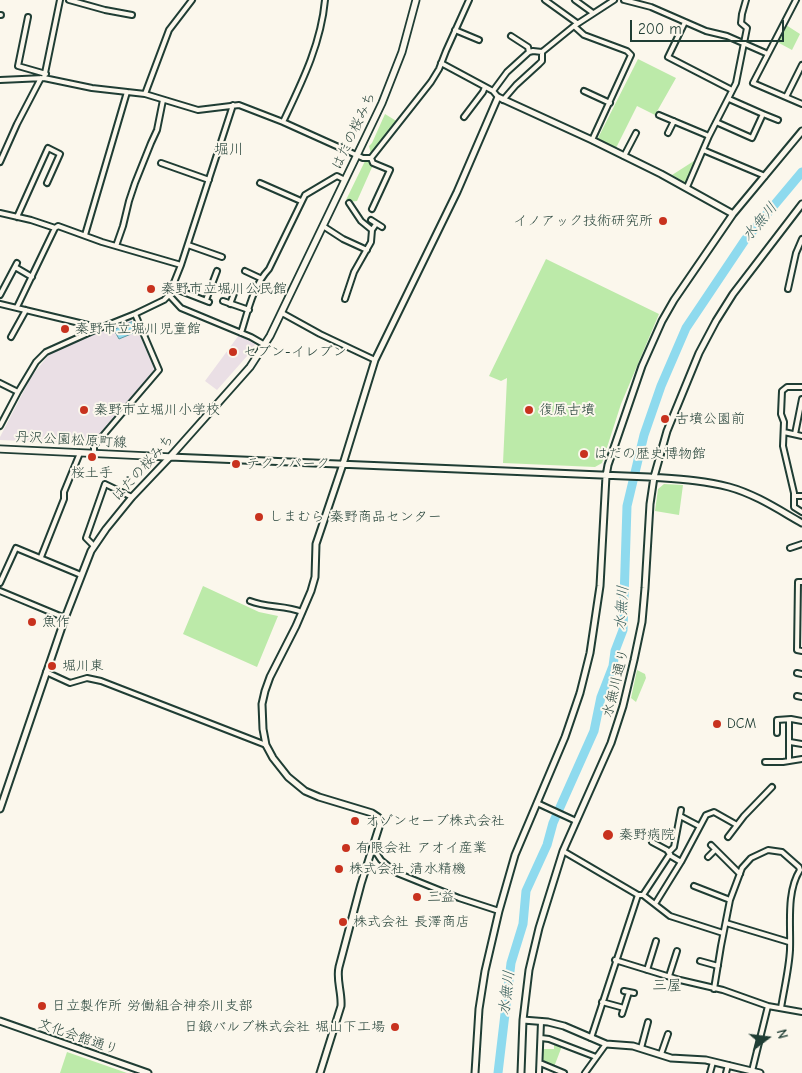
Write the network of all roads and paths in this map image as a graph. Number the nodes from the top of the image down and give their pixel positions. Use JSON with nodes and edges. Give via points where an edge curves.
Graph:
{"nodes":[{"id":1,"x":60,"y":0,"type":"edge"},
{"id":2,"x":69,"y":0,"type":"edge"},
{"id":3,"x":192,"y":0,"type":"edge"},
{"id":4,"x":325,"y":0,"type":"edge"},
{"id":5,"x":416,"y":0,"type":"edge"},
{"id":6,"x":469,"y":0,"type":"edge"},
{"id":7,"x":545,"y":0,"type":"edge"},
{"id":8,"x":576,"y":0,"type":"edge"},
{"id":9,"x":614,"y":0,"type":"edge"},
{"id":10,"x":624,"y":0,"type":"edge"},
{"id":11,"x":746,"y":0,"type":"edge"},
{"id":12,"x":796,"y":0,"type":"edge"},
{"id":13,"x":593,"y":13,"type":"junction"},
{"id":14,"x":132,"y":14,"type":"dead end"},
{"id":15,"x":28,"y":17,"type":"dead end"},
{"id":16,"x":685,"y":22,"type":"junction"},
{"id":17,"x":575,"y":24,"type":"junction"},
{"id":18,"x":455,"y":30,"type":"junction"},
{"id":19,"x":511,"y":36,"type":"dead end"},
{"id":20,"x":479,"y":40,"type":"dead end"},
{"id":21,"x":744,"y":44,"type":"junction"},
{"id":22,"x":529,"y":52,"type":"junction"},
{"id":23,"x":542,"y":52,"type":"junction"},
{"id":24,"x":768,"y":54,"type":"junction"},
{"id":25,"x":441,"y":63,"type":"junction"},
{"id":26,"x":802,"y":65,"type":"edge"},
{"id":27,"x":43,"y":77,"type":"junction"},
{"id":28,"x":0,"y":80,"type":"edge"},
{"id":29,"x":485,"y":87,"type":"junction"},
{"id":30,"x":732,"y":90,"type":"junction"},
{"id":31,"x":493,"y":91,"type":"junction"},
{"id":32,"x":584,"y":91,"type":"dead end"},
{"id":33,"x":127,"y":92,"type":"junction"},
{"id":34,"x":145,"y":94,"type":"junction"},
{"id":35,"x":786,"y":97,"type":"junction"},
{"id":36,"x":501,"y":99,"type":"junction"},
{"id":37,"x":728,"y":99,"type":"junction"},
{"id":38,"x":163,"y":100,"type":"junction"},
{"id":39,"x":610,"y":103,"type":"junction"},
{"id":40,"x":802,"y":104,"type":"edge"},
{"id":41,"x":232,"y":106,"type":"junction"},
{"id":42,"x":763,"y":114,"type":"junction"},
{"id":43,"x":659,"y":115,"type":"dead end"},
{"id":44,"x":464,"y":117,"type":"dead end"},
{"id":45,"x":778,"y":120,"type":"dead end"},
{"id":46,"x":283,"y":122,"type":"junction"},
{"id":47,"x":674,"y":122,"type":"junction"},
{"id":48,"x":716,"y":122,"type":"junction"},
{"id":49,"x":802,"y":131,"type":"edge"},
{"id":50,"x":636,"y":133,"type":"dead end"},
{"id":51,"x":668,"y":133,"type":"dead end"},
{"id":52,"x":709,"y":136,"type":"junction"},
{"id":53,"x":592,"y":140,"type":"junction"},
{"id":54,"x":703,"y":150,"type":"junction"},
{"id":55,"x":357,"y":154,"type":"junction"},
{"id":56,"x":624,"y":156,"type":"junction"},
{"id":57,"x":371,"y":158,"type":"junction"},
{"id":58,"x":0,"y":162,"type":"edge"},
{"id":59,"x":160,"y":163,"type":"dead end"},
{"id":60,"x":765,"y":176,"type":"junction"},
{"id":61,"x":209,"y":180,"type":"junction"},
{"id":62,"x":345,"y":180,"type":"junction"},
{"id":63,"x":47,"y":183,"type":"dead end"},
{"id":64,"x":260,"y":183,"type":"dead end"},
{"id":65,"x":687,"y":188,"type":"junction"},
{"id":66,"x":301,"y":201,"type":"junction"},
{"id":67,"x":349,"y":203,"type":"dead end"},
{"id":68,"x":802,"y":204,"type":"edge"},
{"id":69,"x":372,"y":209,"type":"dead end"},
{"id":70,"x":796,"y":211,"type":"junction"},
{"id":71,"x":0,"y":214,"type":"edge"},
{"id":72,"x":733,"y":214,"type":"junction"},
{"id":73,"x":802,"y":214,"type":"edge"},
{"id":74,"x":17,"y":217,"type":"junction"},
{"id":75,"x":371,"y":220,"type":"dead end"},
{"id":76,"x":376,"y":224,"type":"junction"},
{"id":77,"x":323,"y":226,"type":"junction"},
{"id":78,"x":382,"y":227,"type":"dead end"},
{"id":79,"x":55,"y":228,"type":"junction"},
{"id":80,"x":372,"y":230,"type":"junction"},
{"id":81,"x":85,"y":234,"type":"junction"},
{"id":82,"x":802,"y":239,"type":"edge"},
{"id":83,"x":188,"y":244,"type":"junction"},
{"id":84,"x":116,"y":246,"type":"junction"},
{"id":85,"x":367,"y":250,"type":"junction"},
{"id":86,"x":222,"y":258,"type":"dead end"},
{"id":87,"x":181,"y":265,"type":"junction"},
{"id":88,"x":217,"y":271,"type":"dead end"},
{"id":89,"x":245,"y":271,"type":"dead end"},
{"id":90,"x":32,"y":277,"type":"junction"},
{"id":91,"x":260,"y":278,"type":"junction"},
{"id":92,"x":173,"y":288,"type":"junction"},
{"id":93,"x":788,"y":290,"type":"dead end"},
{"id":94,"x":235,"y":291,"type":"dead end"},
{"id":95,"x":0,"y":295,"type":"edge"},
{"id":96,"x":170,"y":295,"type":"junction"},
{"id":97,"x":345,"y":299,"type":"dead end"},
{"id":98,"x":223,"y":301,"type":"dead end"},
{"id":99,"x":0,"y":304,"type":"edge"},
{"id":100,"x":230,"y":304,"type":"junction"},
{"id":101,"x":17,"y":307,"type":"junction"},
{"id":102,"x":26,"y":310,"type":"junction"},
{"id":103,"x":248,"y":310,"type":"junction"},
{"id":104,"x":282,"y":313,"type":"junction"},
{"id":105,"x":135,"y":314,"type":"junction"},
{"id":106,"x":95,"y":330,"type":"junction"},
{"id":107,"x":241,"y":333,"type":"junction"},
{"id":108,"x":11,"y":337,"type":"dead end"},
{"id":109,"x":265,"y":345,"type":"junction"},
{"id":110,"x":374,"y":360,"type":"junction"},
{"id":111,"x":0,"y":383,"type":"edge"},
{"id":112,"x":802,"y":386,"type":"edge"},
{"id":113,"x":18,"y":392,"type":"junction"},
{"id":114,"x":802,"y":399,"type":"edge"},
{"id":115,"x":0,"y":426,"type":"edge"},
{"id":116,"x":784,"y":432,"type":"junction"},
{"id":117,"x":795,"y":434,"type":"junction"},
{"id":118,"x":802,"y":436,"type":"edge"},
{"id":119,"x":0,"y":449,"type":"edge"},
{"id":120,"x":80,"y":453,"type":"junction"},
{"id":121,"x":94,"y":454,"type":"junction"},
{"id":122,"x":170,"y":457,"type":"junction"},
{"id":123,"x":343,"y":464,"type":"junction"},
{"id":124,"x":606,"y":476,"type":"junction"},
{"id":125,"x":652,"y":477,"type":"junction"},
{"id":126,"x":794,"y":496,"type":"junction"},
{"id":127,"x":802,"y":496,"type":"edge"},
{"id":128,"x":132,"y":497,"type":"junction"},
{"id":129,"x":802,"y":512,"type":"edge"},
{"id":130,"x":802,"y":523,"type":"edge"},
{"id":131,"x":802,"y":544,"type":"edge"},
{"id":132,"x":94,"y":546,"type":"junction"},
{"id":133,"x":790,"y":548,"type":"dead end"},
{"id":134,"x":41,"y":557,"type":"junction"},
{"id":135,"x":81,"y":575,"type":"junction"},
{"id":136,"x":802,"y":582,"type":"edge"},
{"id":137,"x":0,"y":583,"type":"edge"},
{"id":138,"x":0,"y":591,"type":"edge"},
{"id":139,"x":250,"y":601,"type":"dead end"},
{"id":140,"x":302,"y":612,"type":"junction"},
{"id":141,"x":65,"y":618,"type":"junction"},
{"id":142,"x":802,"y":651,"type":"edge"},
{"id":143,"x":46,"y":672,"type":"junction"},
{"id":144,"x":776,"y":714,"type":"dead end"},
{"id":145,"x":777,"y":720,"type":"junction"},
{"id":146,"x":789,"y":720,"type":"junction"},
{"id":147,"x":802,"y":721,"type":"edge"},
{"id":148,"x":777,"y":733,"type":"dead end"},
{"id":149,"x":790,"y":742,"type":"junction"},
{"id":150,"x":802,"y":744,"type":"edge"},
{"id":151,"x":266,"y":745,"type":"junction"},
{"id":152,"x":802,"y":759,"type":"edge"},
{"id":153,"x":789,"y":761,"type":"junction"},
{"id":154,"x":766,"y":762,"type":"dead end"},
{"id":155,"x":772,"y":787,"type":"dead end"},
{"id":156,"x":537,"y":803,"type":"junction"},
{"id":157,"x":0,"y":809,"type":"edge"},
{"id":158,"x":681,"y":810,"type":"dead end"},
{"id":159,"x":680,"y":816,"type":"junction"},
{"id":160,"x":576,"y":821,"type":"junction"},
{"id":161,"x":737,"y":825,"type":"junction"},
{"id":162,"x":699,"y":826,"type":"junction"},
{"id":163,"x":728,"y":837,"type":"dead end"},
{"id":164,"x":652,"y":842,"type":"dead end"},
{"id":165,"x":711,"y":845,"type":"dead end"},
{"id":166,"x":373,"y":848,"type":"junction"},
{"id":167,"x":715,"y":850,"type":"junction"},
{"id":168,"x":563,"y":852,"type":"junction"},
{"id":169,"x":670,"y":853,"type":"junction"},
{"id":170,"x":708,"y":857,"type":"dead end"},
{"id":171,"x":681,"y":862,"type":"junction"},
{"id":172,"x":740,"y":874,"type":"junction"},
{"id":173,"x":694,"y":886,"type":"dead end"},
{"id":174,"x":638,"y":895,"type":"junction"},
{"id":175,"x":643,"y":895,"type":"junction"},
{"id":176,"x":730,"y":900,"type":"junction"},
{"id":177,"x":655,"y":904,"type":"junction"},
{"id":178,"x":499,"y":911,"type":"junction"},
{"id":179,"x":726,"y":923,"type":"junction"},
{"id":180,"x":723,"y":933,"type":"junction"},
{"id":181,"x":656,"y":941,"type":"dead end"},
{"id":182,"x":789,"y":942,"type":"junction"},
{"id":183,"x":677,"y":951,"type":"dead end"},
{"id":184,"x":615,"y":960,"type":"junction"},
{"id":185,"x":700,"y":961,"type":"dead end"},
{"id":186,"x":718,"y":966,"type":"junction"},
{"id":187,"x":647,"y":970,"type":"junction"},
{"id":188,"x":669,"y":976,"type":"junction"},
{"id":189,"x":714,"y":989,"type":"junction"},
{"id":190,"x":634,"y":993,"type":"dead end"},
{"id":191,"x":602,"y":1002,"type":"junction"},
{"id":192,"x":768,"y":1006,"type":"junction"},
{"id":193,"x":624,"y":1008,"type":"junction"},
{"id":194,"x":781,"y":1008,"type":"junction"},
{"id":195,"x":802,"y":1012,"type":"edge"},
{"id":196,"x":622,"y":1014,"type":"dead end"},
{"id":197,"x":523,"y":1020,"type":"junction"},
{"id":198,"x":0,"y":1021,"type":"edge"},
{"id":199,"x":541,"y":1022,"type":"junction"},
{"id":200,"x":648,"y":1022,"type":"dead end"},
{"id":201,"x":668,"y":1034,"type":"dead end"},
{"id":202,"x":541,"y":1038,"type":"junction"},
{"id":203,"x":591,"y":1038,"type":"junction"},
{"id":204,"x":606,"y":1044,"type":"junction"},
{"id":205,"x":641,"y":1048,"type":"junction"},
{"id":206,"x":661,"y":1054,"type":"junction"},
{"id":207,"x":596,"y":1057,"type":"junction"},
{"id":208,"x":713,"y":1062,"type":"junction"},
{"id":209,"x":540,"y":1063,"type":"junction"},
{"id":210,"x":728,"y":1065,"type":"junction"},
{"id":211,"x":752,"y":1071,"type":"junction"},
{"id":212,"x":148,"y":1073,"type":"edge"},
{"id":213,"x":320,"y":1073,"type":"edge"},
{"id":214,"x":475,"y":1073,"type":"edge"},
{"id":215,"x":520,"y":1073,"type":"edge"},
{"id":216,"x":539,"y":1073,"type":"edge"},
{"id":217,"x":564,"y":1073,"type":"edge"},
{"id":218,"x":585,"y":1073,"type":"edge"},
{"id":219,"x":710,"y":1073,"type":"edge"},
{"id":220,"x":726,"y":1073,"type":"edge"},
{"id":221,"x":760,"y":1073,"type":"edge"}],
"edges":[{"from":1,"to":27,"type":"street"},
{"from":2,"to":14,"type":"street"},
{"from":3,"to":34,"type":"street","via":[[169,30]]},
{"from":4,"to":46,"type":"street","via":[[321,30],[312,58]]},
{"from":5,"to":55,"type":"main road","name":"はだの桜みち","via":[[402,52]]},
{"from":6,"to":18,"type":"street"},
{"from":7,"to":17,"type":"street"},
{"from":8,"to":13,"type":"street"},
{"from":9,"to":13,"type":"street"},
{"from":10,"to":16,"type":"street","via":[[651,7]]},
{"from":11,"to":21,"type":"street","via":[[741,23],[747,28]]},
{"from":12,"to":24,"type":"street"},
{"from":13,"to":17,"type":"street"},
{"from":15,"to":27,"type":"street","via":[[18,66]]},
{"from":16,"to":21,"type":"street"},
{"from":16,"to":30,"type":"street","via":[[668,57]]},
{"from":17,"to":23,"type":"street"},
{"from":17,"to":39,"type":"street","via":[[584,35],[631,55]]},
{"from":18,"to":20,"type":"street"},
{"from":18,"to":25,"type":"street"},
{"from":19,"to":22,"type":"street","via":[[528,47]]},
{"from":21,"to":24,"type":"street"},
{"from":21,"to":30,"type":"street"},
{"from":22,"to":23,"type":"street"},
{"from":22,"to":31,"type":"street","via":[[507,72]]},
{"from":23,"to":36,"type":"street","via":[[540,64]]},
{"from":24,"to":35,"type":"street","via":[[753,83]]},
{"from":25,"to":29,"type":"street"},
{"from":25,"to":57,"type":"street","via":[[431,82]]},
{"from":26,"to":35,"type":"street"},
{"from":27,"to":28,"type":"street"},
{"from":27,"to":33,"type":"street"},
{"from":27,"to":58,"type":"street"},
{"from":29,"to":31,"type":"street"},
{"from":29,"to":44,"type":"street"},
{"from":30,"to":37,"type":"street"},
{"from":31,"to":36,"type":"street"},
{"from":32,"to":39,"type":"street"},
{"from":33,"to":34,"type":"street"},
{"from":33,"to":81,"type":"street"},
{"from":34,"to":38,"type":"street"},
{"from":35,"to":40,"type":"street"},
{"from":36,"to":53,"type":"street"},
{"from":36,"to":110,"type":"street"},
{"from":37,"to":42,"type":"street"},
{"from":37,"to":48,"type":"street"},
{"from":38,"to":41,"type":"street","via":[[198,110]]},
{"from":38,"to":84,"type":"street","via":[[157,130],[135,183]]},
{"from":39,"to":53,"type":"street"},
{"from":41,"to":46,"type":"street","via":[[239,105]]},
{"from":41,"to":61,"type":"street"},
{"from":42,"to":45,"type":"street"},
{"from":42,"to":48,"type":"street","via":[[752,138]]},
{"from":43,"to":47,"type":"street","via":[[668,116]]},
{"from":46,"to":55,"type":"street"},
{"from":47,"to":51,"type":"street"},
{"from":47,"to":52,"type":"street"},
{"from":48,"to":52,"type":"street"},
{"from":49,"to":60,"type":"street"},
{"from":50,"to":56,"type":"street"},
{"from":52,"to":54,"type":"street"},
{"from":53,"to":56,"type":"street"},
{"from":54,"to":60,"type":"street"},
{"from":54,"to":65,"type":"street"},
{"from":55,"to":57,"type":"street"},
{"from":55,"to":62,"type":"main road","name":"はだの桜みち"},
{"from":56,"to":65,"type":"street"},
{"from":57,"to":69,"type":"street","via":[[373,163],[390,170]]},
{"from":59,"to":61,"type":"street"},
{"from":60,"to":72,"type":"street"},
{"from":61,"to":83,"type":"street"},
{"from":62,"to":66,"type":"street","via":[[336,176],[305,195]]},
{"from":62,"to":77,"type":"main road","name":"はだの桜みち"},
{"from":63,"to":74,"type":"street","via":[[60,154],[48,148]]},
{"from":64,"to":66,"type":"street"},
{"from":65,"to":72,"type":"street"},
{"from":66,"to":91,"type":"street","via":[[269,269]]},
{"from":67,"to":80,"type":"street","via":[[361,221]]},
{"from":68,"to":70,"type":"street","name":"水無川通り"},
{"from":70,"to":73,"type":"street"},
{"from":70,"to":125,"type":"street","name":"水無川通り","via":[[716,321],[699,353]]},
{"from":71,"to":74,"type":"street"},
{"from":72,"to":124,"type":"street","via":[[679,292],[652,343]]},
{"from":74,"to":79,"type":"street"},
{"from":75,"to":76,"type":"street"},
{"from":76,"to":78,"type":"street"},
{"from":76,"to":80,"type":"street"},
{"from":77,"to":85,"type":"street"},
{"from":77,"to":104,"type":"main road","name":"はだの桜みち"},
{"from":79,"to":81,"type":"street","via":[[58,226]]},
{"from":79,"to":90,"type":"street"},
{"from":80,"to":85,"type":"street"},
{"from":81,"to":84,"type":"street"},
{"from":82,"to":93,"type":"street"},
{"from":83,"to":86,"type":"street"},
{"from":83,"to":87,"type":"street"},
{"from":84,"to":87,"type":"street"},
{"from":85,"to":97,"type":"street","via":[[354,272]]},
{"from":87,"to":92,"type":"street"},
{"from":88,"to":92,"type":"street","via":[[212,277],[208,301]]},
{"from":89,"to":91,"type":"street"},
{"from":90,"to":95,"type":"street","via":[[16,266]]},
{"from":90,"to":101,"type":"street"},
{"from":91,"to":103,"type":"street"},
{"from":92,"to":96,"type":"street"},
{"from":94,"to":100,"type":"street"},
{"from":96,"to":105,"type":"street"},
{"from":96,"to":107,"type":"street","via":[[181,308]]},
{"from":98,"to":100,"type":"street"},
{"from":99,"to":101,"type":"street"},
{"from":100,"to":103,"type":"street"},
{"from":101,"to":102,"type":"street"},
{"from":102,"to":106,"type":"street","via":[[88,325]]},
{"from":102,"to":108,"type":"street"},
{"from":103,"to":107,"type":"street"},
{"from":104,"to":109,"type":"main road","name":"はだの桜みち"},
{"from":104,"to":110,"type":"street"},
{"from":105,"to":106,"type":"street"},
{"from":105,"to":121,"type":"street","via":[[159,370],[94,446]]},
{"from":106,"to":113,"type":"street","via":[[46,352]]},
{"from":107,"to":109,"type":"street"},
{"from":109,"to":122,"type":"main road","name":"はだの桜みち","via":[[250,367]]},
{"from":110,"to":123,"type":"street"},
{"from":111,"to":113,"type":"street"},
{"from":112,"to":116,"type":"street","via":[[787,387],[782,391]]},
{"from":113,"to":115,"type":"street"},
{"from":114,"to":117,"type":"street"},
{"from":116,"to":117,"type":"street"},
{"from":116,"to":126,"type":"street","via":[[783,446]]},
{"from":117,"to":118,"type":"street"},
{"from":119,"to":120,"type":"main road","name":"丹沢公園松原町線"},
{"from":120,"to":121,"type":"main road","name":"丹沢公園松原町線"},
{"from":120,"to":134,"type":"street"},
{"from":121,"to":122,"type":"main road","name":"丹沢公園松原町線"},
{"from":122,"to":123,"type":"street"},
{"from":122,"to":128,"type":"street","name":"はだの桜みち"},
{"from":123,"to":124,"type":"street"},
{"from":123,"to":140,"type":"street","via":[[316,544],[314,577]]},
{"from":124,"to":125,"type":"street"},
{"from":124,"to":156,"type":"street","via":[[600,586],[590,653],[568,728]]},
{"from":125,"to":130,"type":"street","via":[[703,481],[731,488]]},
{"from":125,"to":160,"type":"street","name":"水無川通り","via":[[645,588],[634,660],[611,743]]},
{"from":126,"to":127,"type":"street"},
{"from":126,"to":129,"type":"street","via":[[794,507]]},
{"from":128,"to":132,"type":"street","name":"はだの桜みち"},
{"from":128,"to":132,"type":"street","via":[[105,484],[86,538]]},
{"from":131,"to":133,"type":"street"},
{"from":132,"to":135,"type":"street","name":"はだの桜みち"},
{"from":134,"to":135,"type":"street"},
{"from":134,"to":137,"type":"street","via":[[16,548]]},
{"from":135,"to":141,"type":"street","name":"はだの桜みち"},
{"from":136,"to":142,"type":"street","via":[[798,582],[797,650]]},
{"from":138,"to":141,"type":"street"},
{"from":139,"to":140,"type":"street","via":[[261,606]]},
{"from":140,"to":151,"type":"street","via":[[265,691],[262,717]]},
{"from":141,"to":143,"type":"street","name":"はだの桜みち"},
{"from":143,"to":151,"type":"street","via":[[70,683],[87,678],[101,681]]},
{"from":143,"to":157,"type":"street","name":"はだの桜みち"},
{"from":144,"to":145,"type":"street"},
{"from":145,"to":146,"type":"street"},
{"from":145,"to":148,"type":"street"},
{"from":146,"to":147,"type":"street"},
{"from":146,"to":149,"type":"street"},
{"from":149,"to":150,"type":"street"},
{"from":149,"to":153,"type":"street"},
{"from":151,"to":166,"type":"street","via":[[280,768],[305,791],[378,817],[380,827]]},
{"from":152,"to":153,"type":"street"},
{"from":153,"to":154,"type":"street"},
{"from":155,"to":161,"type":"street"},
{"from":156,"to":160,"type":"street"},
{"from":156,"to":178,"type":"street","via":[[515,855]]},
{"from":158,"to":159,"type":"street"},
{"from":159,"to":162,"type":"street"},
{"from":159,"to":169,"type":"street"},
{"from":160,"to":168,"type":"street","name":"水無川通り"},
{"from":161,"to":162,"type":"street","via":[[714,812],[706,815]]},
{"from":161,"to":163,"type":"street"},
{"from":162,"to":171,"type":"street"},
{"from":164,"to":169,"type":"street"},
{"from":165,"to":167,"type":"street"},
{"from":166,"to":178,"type":"street","via":[[381,860],[397,873]]},
{"from":166,"to":213,"type":"street","via":[[339,967],[341,1006]]},
{"from":167,"to":170,"type":"street"},
{"from":167,"to":172,"type":"street"},
{"from":168,"to":174,"type":"street"},
{"from":168,"to":197,"type":"street","name":"水無川通り","via":[[539,928],[529,970]]},
{"from":169,"to":171,"type":"street"},
{"from":169,"to":175,"type":"street"},
{"from":171,"to":177,"type":"street"},
{"from":172,"to":176,"type":"street"},
{"from":172,"to":182,"type":"street","via":[[751,858],[768,850],[782,852],[799,867],[792,897]]},
{"from":173,"to":176,"type":"street"},
{"from":174,"to":175,"type":"street"},
{"from":174,"to":184,"type":"street"},
{"from":175,"to":177,"type":"street"},
{"from":176,"to":179,"type":"street"},
{"from":177,"to":180,"type":"street","via":[[670,916]]},
{"from":178,"to":214,"type":"street","via":[[485,971]]},
{"from":179,"to":180,"type":"street"},
{"from":179,"to":182,"type":"street"},
{"from":180,"to":186,"type":"street"},
{"from":181,"to":187,"type":"street"},
{"from":182,"to":194,"type":"street"},
{"from":183,"to":188,"type":"street"},
{"from":184,"to":187,"type":"street"},
{"from":184,"to":191,"type":"street"},
{"from":185,"to":186,"type":"street"},
{"from":186,"to":189,"type":"street"},
{"from":187,"to":188,"type":"street"},
{"from":188,"to":189,"type":"street"},
{"from":189,"to":192,"type":"street"},
{"from":190,"to":193,"type":"street","via":[[626,991]]},
{"from":191,"to":193,"type":"street"},
{"from":191,"to":203,"type":"street"},
{"from":192,"to":194,"type":"street"},
{"from":192,"to":211,"type":"street"},
{"from":193,"to":196,"type":"street"},
{"from":194,"to":195,"type":"street"},
{"from":197,"to":199,"type":"street"},
{"from":197,"to":215,"type":"street","name":"水無川通り"},
{"from":198,"to":212,"type":"street","name":"文化会館通り"},
{"from":199,"to":202,"type":"street"},
{"from":199,"to":203,"type":"street","via":[[564,1026]]},
{"from":200,"to":205,"type":"street"},
{"from":201,"to":206,"type":"street"},
{"from":202,"to":207,"type":"street","via":[[549,1038]]},
{"from":202,"to":209,"type":"street"},
{"from":203,"to":204,"type":"street"},
{"from":204,"to":205,"type":"street"},
{"from":204,"to":207,"type":"street"},
{"from":205,"to":206,"type":"street"},
{"from":206,"to":208,"type":"street","via":[[681,1060]]},
{"from":207,"to":218,"type":"street"},
{"from":208,"to":210,"type":"street"},
{"from":208,"to":219,"type":"street"},
{"from":209,"to":216,"type":"street"},
{"from":209,"to":217,"type":"street"},
{"from":210,"to":211,"type":"street"},
{"from":210,"to":220,"type":"street"},
{"from":211,"to":221,"type":"street"}]}
